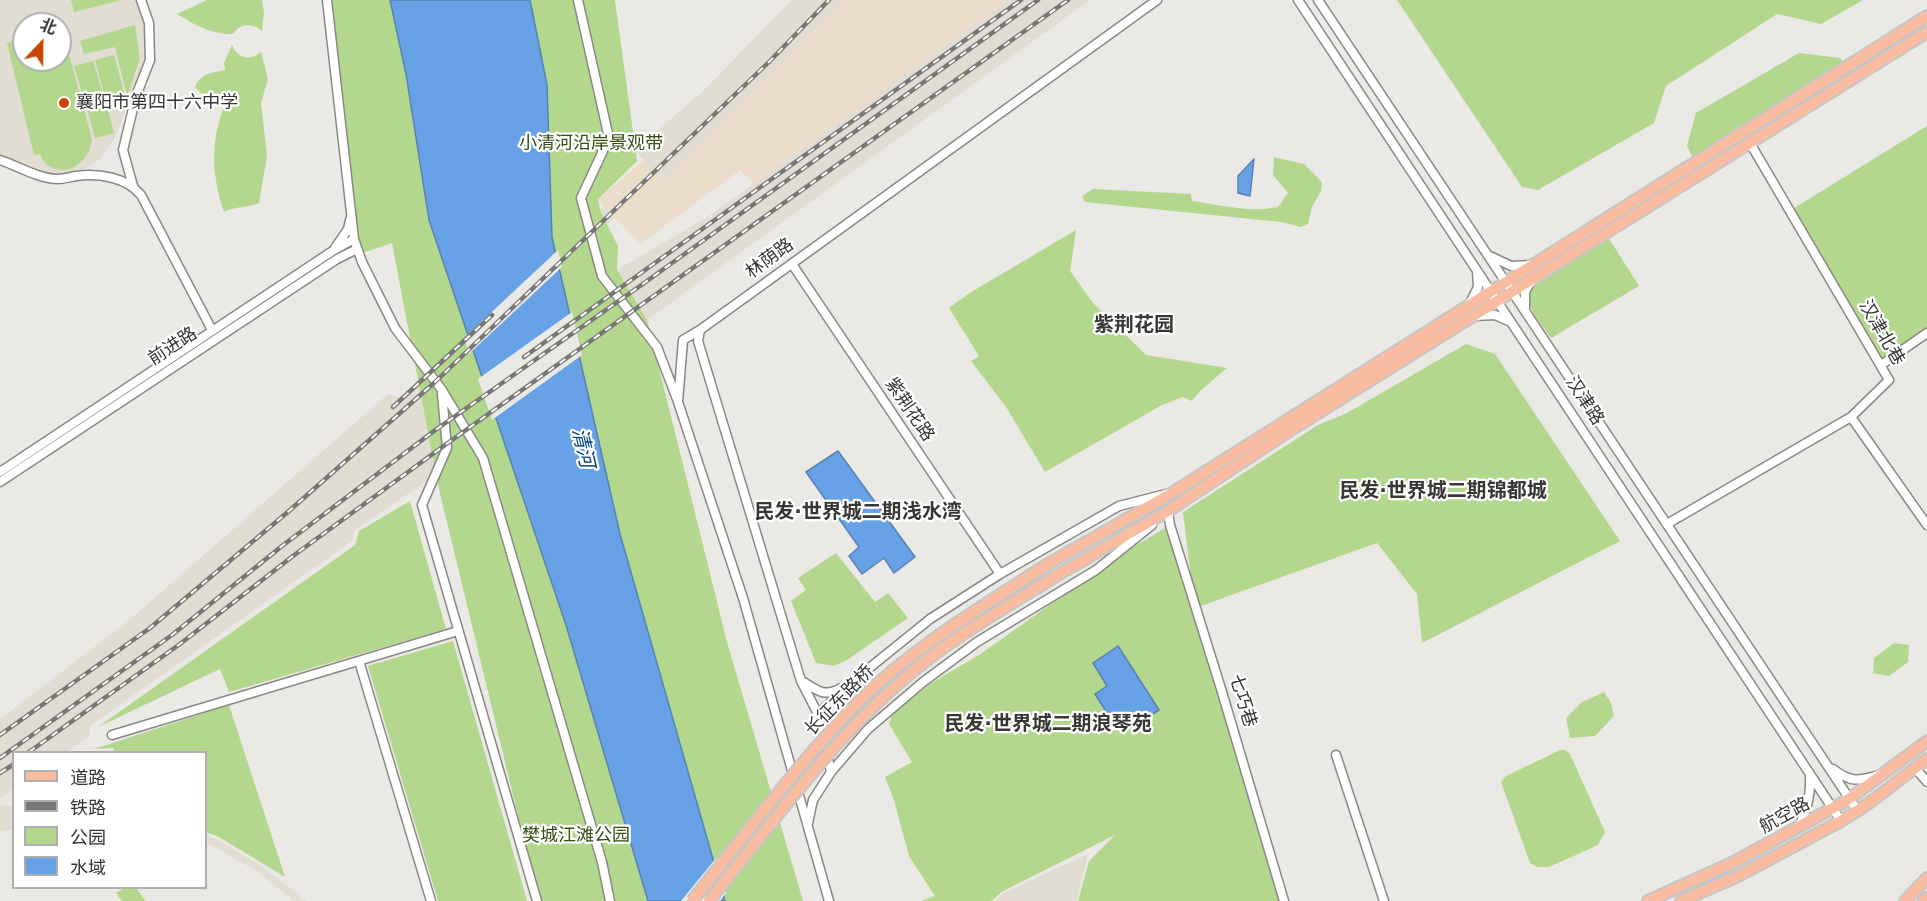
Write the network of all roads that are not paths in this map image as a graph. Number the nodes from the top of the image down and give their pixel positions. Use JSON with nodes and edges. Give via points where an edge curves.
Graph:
{"nodes":[{"id":1,"x":141,"y":0,"type":"edge"},
{"id":2,"x":327,"y":0,"type":"edge"},
{"id":3,"x":578,"y":0,"type":"edge"},
{"id":4,"x":1156,"y":0,"type":"edge"},
{"id":5,"x":1298,"y":0,"type":"edge"},
{"id":6,"x":1318,"y":0,"type":"edge"},
{"id":7,"x":1927,"y":16,"type":"edge"},
{"id":8,"x":1927,"y":32,"type":"edge"},
{"id":9,"x":1750,"y":143,"type":"junction"},
{"id":10,"x":0,"y":160,"type":"edge"},
{"id":11,"x":133,"y":186,"type":"junction"},
{"id":12,"x":351,"y":214,"type":"junction"},
{"id":13,"x":354,"y":239,"type":"junction"},
{"id":14,"x":357,"y":249,"type":"junction"},
{"id":15,"x":333,"y":250,"type":"junction"},
{"id":16,"x":1490,"y":256,"type":"junction"},
{"id":17,"x":336,"y":259,"type":"junction"},
{"id":18,"x":362,"y":262,"type":"junction"},
{"id":19,"x":792,"y":264,"type":"junction"},
{"id":20,"x":1532,"y":265,"type":"junction"},
{"id":21,"x":1476,"y":268,"type":"junction"},
{"id":22,"x":1532,"y":279,"type":"junction"},
{"id":23,"x":1506,"y":281,"type":"junction"},
{"id":24,"x":1491,"y":291,"type":"junction"},
{"id":25,"x":1513,"y":291,"type":"junction"},
{"id":26,"x":1498,"y":301,"type":"junction"},
{"id":27,"x":1469,"y":305,"type":"junction"},
{"id":28,"x":1525,"y":310,"type":"junction"},
{"id":29,"x":1474,"y":316,"type":"junction"},
{"id":30,"x":1512,"y":322,"type":"junction"},
{"id":31,"x":212,"y":330,"type":"junction"},
{"id":32,"x":700,"y":330,"type":"junction"},
{"id":33,"x":1927,"y":333,"type":"edge"},
{"id":34,"x":1881,"y":365,"type":"junction"},
{"id":35,"x":442,"y":390,"type":"junction"},
{"id":36,"x":678,"y":402,"type":"junction"},
{"id":37,"x":1851,"y":417,"type":"junction"},
{"id":38,"x":0,"y":472,"type":"edge"},
{"id":39,"x":0,"y":482,"type":"edge"},
{"id":40,"x":1172,"y":493,"type":"junction"},
{"id":41,"x":1168,"y":511,"type":"junction"},
{"id":42,"x":1667,"y":524,"type":"junction"},
{"id":43,"x":1927,"y":525,"type":"edge"},
{"id":44,"x":1000,"y":574,"type":"junction"},
{"id":45,"x":458,"y":631,"type":"junction"},
{"id":46,"x":359,"y":661,"type":"junction"},
{"id":47,"x":801,"y":681,"type":"junction"},
{"id":48,"x":852,"y":682,"type":"junction"},
{"id":49,"x":818,"y":714,"type":"junction"},
{"id":50,"x":112,"y":735,"type":"dead end"},
{"id":51,"x":1927,"y":741,"type":"edge"},
{"id":52,"x":1336,"y":755,"type":"dead end"},
{"id":53,"x":1927,"y":759,"type":"edge"},
{"id":54,"x":1827,"y":765,"type":"junction"},
{"id":55,"x":1915,"y":768,"type":"junction"},
{"id":56,"x":831,"y":772,"type":"junction"},
{"id":57,"x":1809,"y":772,"type":"junction"},
{"id":58,"x":1882,"y":774,"type":"junction"},
{"id":59,"x":1927,"y":782,"type":"edge"},
{"id":60,"x":1849,"y":799,"type":"junction"},
{"id":61,"x":1833,"y":808,"type":"junction"},
{"id":62,"x":1857,"y":810,"type":"junction"},
{"id":63,"x":1840,"y":821,"type":"junction"},
{"id":64,"x":1799,"y":827,"type":"junction"},
{"id":65,"x":810,"y":838,"type":"junction"},
{"id":66,"x":1927,"y":878,"type":"edge"},
{"id":67,"x":431,"y":901,"type":"edge"},
{"id":68,"x":537,"y":901,"type":"edge"},
{"id":69,"x":610,"y":901,"type":"edge"},
{"id":70,"x":692,"y":901,"type":"edge"},
{"id":71,"x":709,"y":901,"type":"edge"},
{"id":72,"x":830,"y":901,"type":"edge"},
{"id":73,"x":1284,"y":901,"type":"edge"},
{"id":74,"x":1384,"y":901,"type":"edge"},
{"id":75,"x":1648,"y":901,"type":"edge"},
{"id":76,"x":1681,"y":901,"type":"edge"},
{"id":77,"x":1905,"y":901,"type":"edge"}],
"edges":[{"from":1,"to":11,"type":"street","via":[[149,23],[150,60],[136,96],[123,150]]},
{"from":2,"to":12,"type":"street"},
{"from":3,"to":36,"type":"street","via":[[609,138],[581,198],[602,276],[657,347]]},
{"from":4,"to":19,"type":"street","name":"林荫路"},
{"from":5,"to":21,"type":"street","name":"汉津路"},
{"from":6,"to":16,"type":"street","name":"汉津路"},
{"from":7,"to":20,"type":"main road","name":"长征东路桥"},
{"from":8,"to":9,"type":"main road","name":"长征东路桥"},
{"from":9,"to":22,"type":"main road","name":"长征东路桥"},
{"from":9,"to":34,"type":"street","name":"汉津北巷"},
{"from":10,"to":11,"type":"street","via":[[45,177],[90,174]]},
{"from":11,"to":31,"type":"street"},
{"from":12,"to":13,"type":"street"},
{"from":12,"to":15,"type":"street","via":[[348,229]]},
{"from":13,"to":14,"type":"street"},
{"from":13,"to":15,"type":"street","name":"前进路"},
{"from":14,"to":17,"type":"street","name":"前进路"},
{"from":14,"to":18,"type":"street"},
{"from":15,"to":31,"type":"street","name":"前进路"},
{"from":16,"to":20,"type":"street","via":[[1511,266]]},
{"from":16,"to":23,"type":"street","name":"汉津路"},
{"from":17,"to":18,"type":"street"},
{"from":17,"to":39,"type":"street","name":"前进路"},
{"from":18,"to":35,"type":"street","via":[[395,328]]},
{"from":19,"to":32,"type":"street","name":"林荫路"},
{"from":19,"to":44,"type":"street","name":"紫荆花路"},
{"from":20,"to":23,"type":"main road","name":"长征东路桥"},
{"from":21,"to":24,"type":"street","name":"汉津路"},
{"from":21,"to":27,"type":"street","via":[[1478,286]]},
{"from":22,"to":25,"type":"main road","name":"长征东路桥"},
{"from":22,"to":28,"type":"street","via":[[1525,292]]},
{"from":23,"to":24,"type":"main road","name":"长征东路桥"},
{"from":23,"to":25,"type":"street","name":"汉津路"},
{"from":24,"to":26,"type":"street","name":"汉津路"},
{"from":24,"to":27,"type":"main road","name":"长征东路桥"},
{"from":25,"to":26,"type":"main road","name":"长征东路桥"},
{"from":25,"to":28,"type":"street","name":"汉津路"},
{"from":26,"to":29,"type":"main road","name":"长征东路桥"},
{"from":26,"to":30,"type":"street","name":"汉津路"},
{"from":27,"to":40,"type":"main road","name":"长征东路桥"},
{"from":28,"to":42,"type":"street","name":"汉津路"},
{"from":29,"to":30,"type":"street","via":[[1495,315]]},
{"from":29,"to":41,"type":"main road","name":"长征东路桥"},
{"from":30,"to":57,"type":"street","name":"汉津路"},
{"from":31,"to":38,"type":"street","name":"前进路"},
{"from":32,"to":36,"type":"street","name":"林荫路","via":[[683,340]]},
{"from":32,"to":47,"type":"street","via":[[698,341]]},
{"from":33,"to":34,"type":"street"},
{"from":34,"to":37,"type":"street","name":"汉津北巷","via":[[1889,380]]},
{"from":35,"to":45,"type":"street","via":[[447,448],[422,505]]},
{"from":35,"to":69,"type":"street","via":[[483,458],[602,862]]},
{"from":36,"to":65,"type":"street","via":[[743,598]]},
{"from":37,"to":42,"type":"street"},
{"from":37,"to":43,"type":"street"},
{"from":40,"to":44,"type":"street","via":[[1119,506]]},
{"from":40,"to":70,"type":"main road","name":"长征东路桥","bridge":true,"via":[[1048,564],[952,625],[896,668],[809,757]]},
{"from":41,"to":56,"type":"street","via":[[1096,570],[977,642],[923,682],[868,729]]},
{"from":41,"to":71,"type":"main road","name":"长征东路桥","bridge":true,"via":[[962,635],[905,677],[820,765]]},
{"from":41,"to":73,"type":"street","name":"七巧巷"},
{"from":42,"to":54,"type":"street","name":"汉津路"},
{"from":44,"to":48,"type":"street","via":[[930,619]]},
{"from":45,"to":46,"type":"street"},
{"from":45,"to":68,"type":"street"},
{"from":46,"to":50,"type":"street"},
{"from":46,"to":67,"type":"street"},
{"from":47,"to":48,"type":"street","via":[[823,694],[834,693]]},
{"from":47,"to":49,"type":"street"},
{"from":48,"to":49,"type":"street"},
{"from":49,"to":56,"type":"street"},
{"from":51,"to":58,"type":"main road","name":"航空路"},
{"from":52,"to":74,"type":"street"},
{"from":53,"to":55,"type":"main road","name":"航空路"},
{"from":54,"to":58,"type":"street","via":[[1845,778],[1860,781]]},
{"from":54,"to":60,"type":"street","name":"汉津路"},
{"from":55,"to":59,"type":"street"},
{"from":55,"to":62,"type":"main road","name":"航空路"},
{"from":56,"to":65,"type":"street","via":[[813,800],[808,823]]},
{"from":57,"to":61,"type":"street","name":"汉津路"},
{"from":57,"to":64,"type":"street","via":[[1811,791]]},
{"from":58,"to":60,"type":"main road","name":"航空路"},
{"from":60,"to":61,"type":"main road","name":"航空路"},
{"from":60,"to":62,"type":"street","name":"汉津路"},
{"from":61,"to":63,"type":"street","name":"汉津路"},
{"from":61,"to":64,"type":"main road","name":"航空路"},
{"from":62,"to":63,"type":"main road","name":"航空路"},
{"from":63,"to":76,"type":"main road","name":"航空路","via":[[1738,876]]},
{"from":64,"to":75,"type":"main road","name":"航空路"},
{"from":65,"to":72,"type":"street"},
{"from":66,"to":77,"type":"main road"}]}
